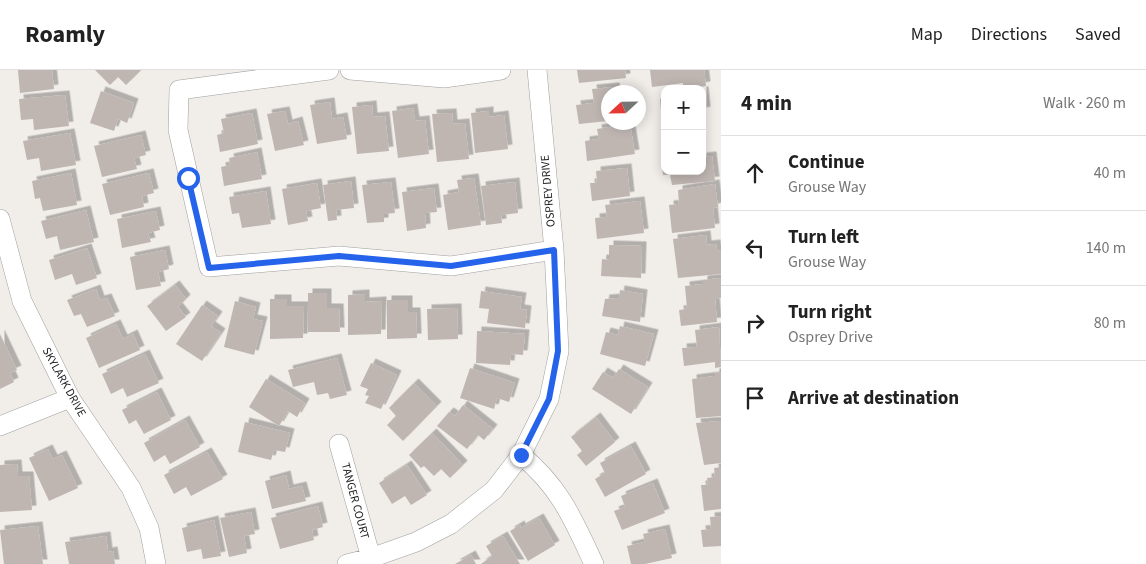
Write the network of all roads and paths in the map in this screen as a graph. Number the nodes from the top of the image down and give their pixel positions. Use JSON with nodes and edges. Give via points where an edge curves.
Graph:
{"nodes":[{"id":1,"x":329,"y":70,"type":"edge"},
{"id":2,"x":350,"y":70,"type":"edge"},
{"id":3,"x":501,"y":70,"type":"edge"},
{"id":4,"x":537,"y":70,"type":"edge"},
{"id":5,"x":0,"y":219,"type":"edge"},
{"id":6,"x":554,"y":250,"type":"junction"},
{"id":7,"x":70,"y":398,"type":"junction"},
{"id":8,"x":0,"y":426,"type":"edge"},
{"id":9,"x":339,"y":444,"type":"dead end"},
{"id":10,"x":521,"y":455,"type":"junction"},
{"id":11,"x":371,"y":558,"type":"junction"},
{"id":12,"x":156,"y":564,"type":"edge"},
{"id":13,"x":348,"y":564,"type":"edge"},
{"id":14,"x":594,"y":564,"type":"edge"}],
"edges":[{"from":1,"to":6,"type":"street","via":[[179,90],[178,130],[209,268],[339,256],[451,266]]},
{"from":2,"to":3,"type":"street","via":[[444,78]]},
{"from":4,"to":6,"type":"street","name":"OSPREY DRIVE"},
{"from":5,"to":7,"type":"street","name":"SKYLARK DRIVE","via":[[22,301]]},
{"from":6,"to":10,"type":"street","name":"OSPREY DRIVE","via":[[558,351],[549,399]]},
{"from":7,"to":8,"type":"street"},
{"from":7,"to":12,"type":"street","name":"SKYLARK DRIVE","via":[[131,488],[149,528]]},
{"from":9,"to":11,"type":"street","name":"TANGER COURT"},
{"from":10,"to":11,"type":"street","name":"OSPREY DRIVE","via":[[494,490],[450,524],[416,542]]},
{"from":10,"to":14,"type":"street","via":[[540,471],[567,505]]},
{"from":11,"to":13,"type":"street","name":"OSPREY DRIVE"}]}
